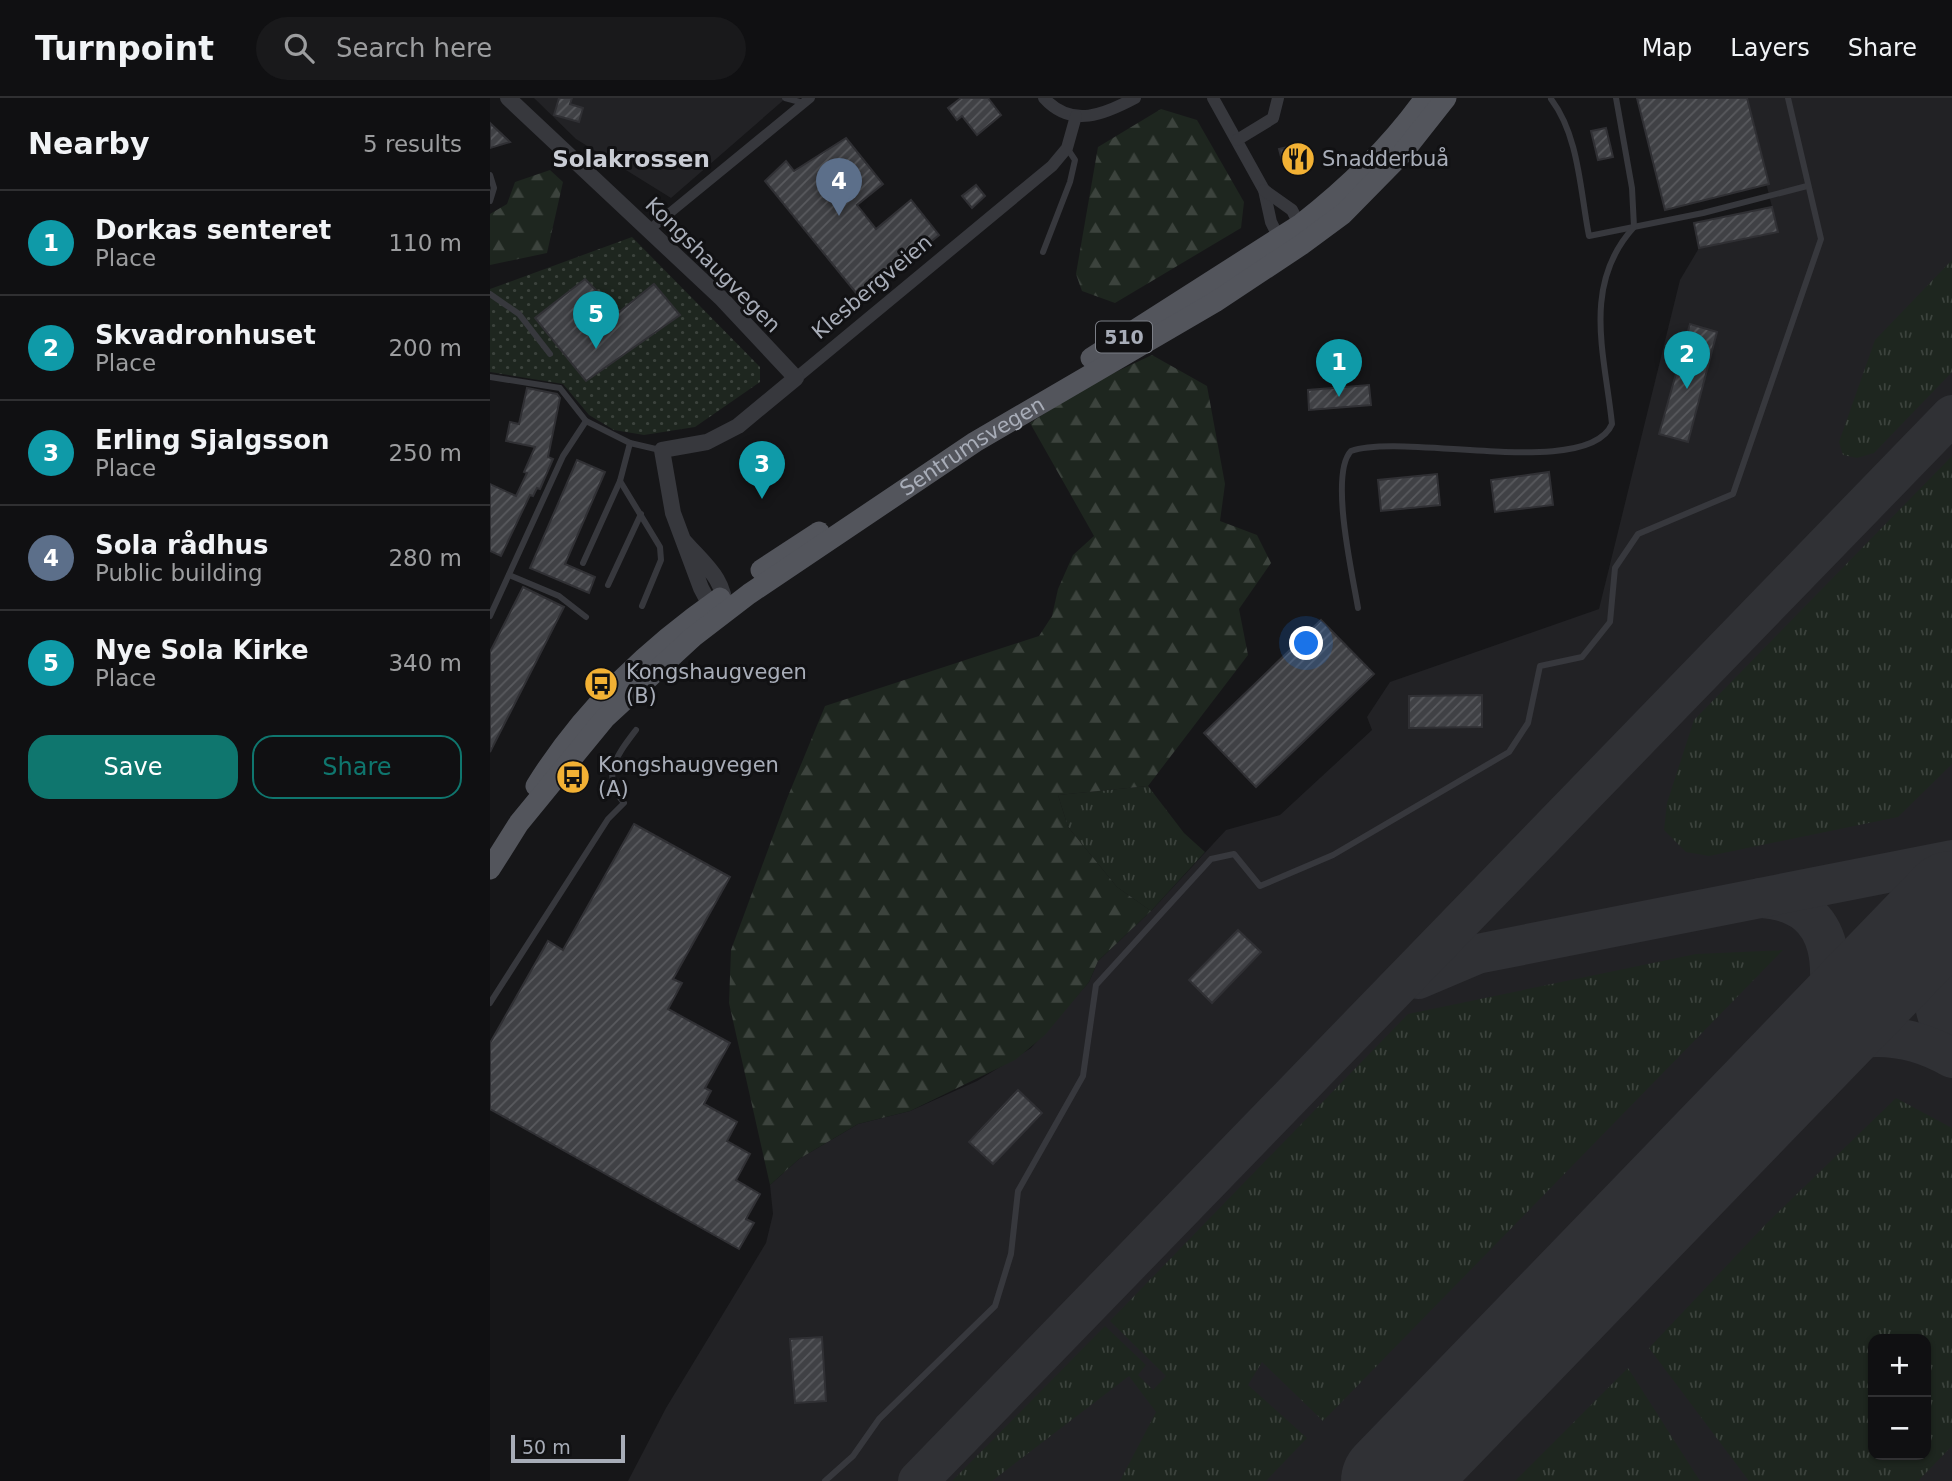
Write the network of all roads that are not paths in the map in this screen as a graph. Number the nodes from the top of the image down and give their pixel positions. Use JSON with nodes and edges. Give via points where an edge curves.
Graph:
{"nodes":[{"id":1,"x":508,"y":98,"type":"edge"},
{"id":2,"x":785,"y":98,"type":"edge"},
{"id":3,"x":1044,"y":98,"type":"edge"},
{"id":4,"x":1135,"y":98,"type":"edge"},
{"id":5,"x":1213,"y":98,"type":"edge"},
{"id":6,"x":1278,"y":98,"type":"edge"},
{"id":7,"x":1425,"y":98,"type":"edge"},
{"id":8,"x":1446,"y":98,"type":"edge"},
{"id":9,"x":1616,"y":98,"type":"edge"},
{"id":10,"x":1788,"y":98,"type":"edge"},
{"id":11,"x":1551,"y":99,"type":"edge"},
{"id":12,"x":807,"y":101,"type":"edge"},
{"id":13,"x":1076,"y":116,"type":"junction"},
{"id":14,"x":1237,"y":140,"type":"junction"},
{"id":15,"x":1067,"y":148,"type":"junction"},
{"id":16,"x":490,"y":175,"type":"edge"},
{"id":17,"x":1807,"y":186,"type":"junction"},
{"id":18,"x":1264,"y":190,"type":"junction"},
{"id":19,"x":490,"y":201,"type":"edge"},
{"id":20,"x":1301,"y":224,"type":"junction"},
{"id":21,"x":1634,"y":227,"type":"junction"},
{"id":22,"x":649,"y":230,"type":"junction"},
{"id":23,"x":1279,"y":238,"type":"junction"},
{"id":24,"x":1301,"y":245,"type":"junction"},
{"id":25,"x":1043,"y":252,"type":"dead end"},
{"id":26,"x":490,"y":294,"type":"edge"},
{"id":27,"x":550,"y":354,"type":"dead end"},
{"id":28,"x":490,"y":377,"type":"edge"},
{"id":29,"x":796,"y":378,"type":"junction"},
{"id":30,"x":586,"y":421,"type":"junction"},
{"id":31,"x":630,"y":443,"type":"junction"},
{"id":32,"x":662,"y":450,"type":"junction"},
{"id":33,"x":620,"y":481,"type":"junction"},
{"id":34,"x":640,"y":514,"type":"junction"},
{"id":35,"x":583,"y":563,"type":"dead end"},
{"id":36,"x":509,"y":575,"type":"junction"},
{"id":37,"x":608,"y":585,"type":"dead end"},
{"id":38,"x":720,"y":604,"type":"junction"},
{"id":39,"x":642,"y":606,"type":"dead end"},
{"id":40,"x":1358,"y":608,"type":"dead end"},
{"id":41,"x":490,"y":616,"type":"edge"},
{"id":42,"x":586,"y":617,"type":"dead end"},
{"id":43,"x":636,"y":730,"type":"dead end"},
{"id":44,"x":490,"y":869,"type":"edge"},
{"id":45,"x":490,"y":1003,"type":"edge"},
{"id":46,"x":825,"y":1481,"type":"edge"}],
"edges":[{"from":1,"to":22,"type":"street","name":"Kongshaugvegen"},
{"from":2,"to":12,"type":"lane"},
{"from":3,"to":13,"type":"street"},
{"from":4,"to":13,"type":"street","via":[[1098,116]]},
{"from":5,"to":14,"type":"street"},
{"from":6,"to":14,"type":"street","via":[[1273,118]]},
{"from":7,"to":20,"type":"main road","name":"Sentrumsvegen","number":"510","via":[[1378,153]]},
{"from":8,"to":24,"type":"main road","name":"Sentrumsvegen","number":"510","via":[[1401,155],[1343,214]]},
{"from":9,"to":21,"type":"lane"},
{"from":10,"to":17,"type":"lane"},
{"from":11,"to":21,"type":"lane","via":[[1564,116],[1572,139],[1589,236]]},
{"from":12,"to":22,"type":"street"},
{"from":13,"to":15,"type":"street","name":"Klesbergveien"},
{"from":14,"to":18,"type":"street"},
{"from":15,"to":25,"type":"lane","via":[[1075,160],[1070,182]]},
{"from":15,"to":29,"type":"street","name":"Klesbergveien","via":[[1043,174]]},
{"from":16,"to":19,"type":"lane","via":[[494,188]]},
{"from":17,"to":21,"type":"lane"},
{"from":17,"to":46,"type":"lane","via":[[1821,239],[1733,494],[1638,534],[1615,568],[1610,622],[1583,657],[1541,666],[1528,723],[1509,752],[1333,855],[1260,886],[1234,854],[1211,859],[1202,868],[1096,985],[1083,1076],[1018,1191],[1011,1254],[995,1306],[879,1419],[853,1456]]},
{"from":18,"to":20,"type":"street","via":[[1292,210]]},
{"from":18,"to":23,"type":"street"},
{"from":20,"to":23,"type":"main road","name":"Sentrumsvegen","number":"510"},
{"from":20,"to":24,"type":"street"},
{"from":21,"to":40,"type":"lane","via":[[1605,275],[1598,315],[1612,424],[1608,433],[1597,443],[1536,452],[1351,451],[1342,472]]},
{"from":22,"to":29,"type":"street","name":"Kongshaugvegen"},
{"from":23,"to":24,"type":"street"},
{"from":23,"to":38,"type":"main road","name":"Sentrumsvegen","number":"510","via":[[791,549]]},
{"from":24,"to":38,"type":"main road","name":"Sentrumsvegen","number":"510"},
{"from":26,"to":27,"type":"lane","via":[[519,314]]},
{"from":28,"to":30,"type":"lane","via":[[560,388]]},
{"from":29,"to":32,"type":"street","name":"Klesbergveien","via":[[738,426],[707,442]]},
{"from":30,"to":31,"type":"lane"},
{"from":30,"to":36,"type":"lane","via":[[571,441]]},
{"from":31,"to":32,"type":"lane"},
{"from":31,"to":33,"type":"lane"},
{"from":32,"to":38,"type":"street","via":[[667,491],[684,541]]},
{"from":33,"to":34,"type":"lane"},
{"from":33,"to":35,"type":"lane"},
{"from":34,"to":37,"type":"lane"},
{"from":34,"to":39,"type":"lane","via":[[655,536],[662,560]]},
{"from":36,"to":41,"type":"lane"},
{"from":36,"to":42,"type":"lane","via":[[559,596]]},
{"from":38,"to":44,"type":"main road","name":"Sentrumsvegen","number":"510","via":[[630,670],[593,708],[558,749]]},
{"from":43,"to":45,"type":"lane","via":[[611,773],[613,787],[624,803],[608,819]]}]}
